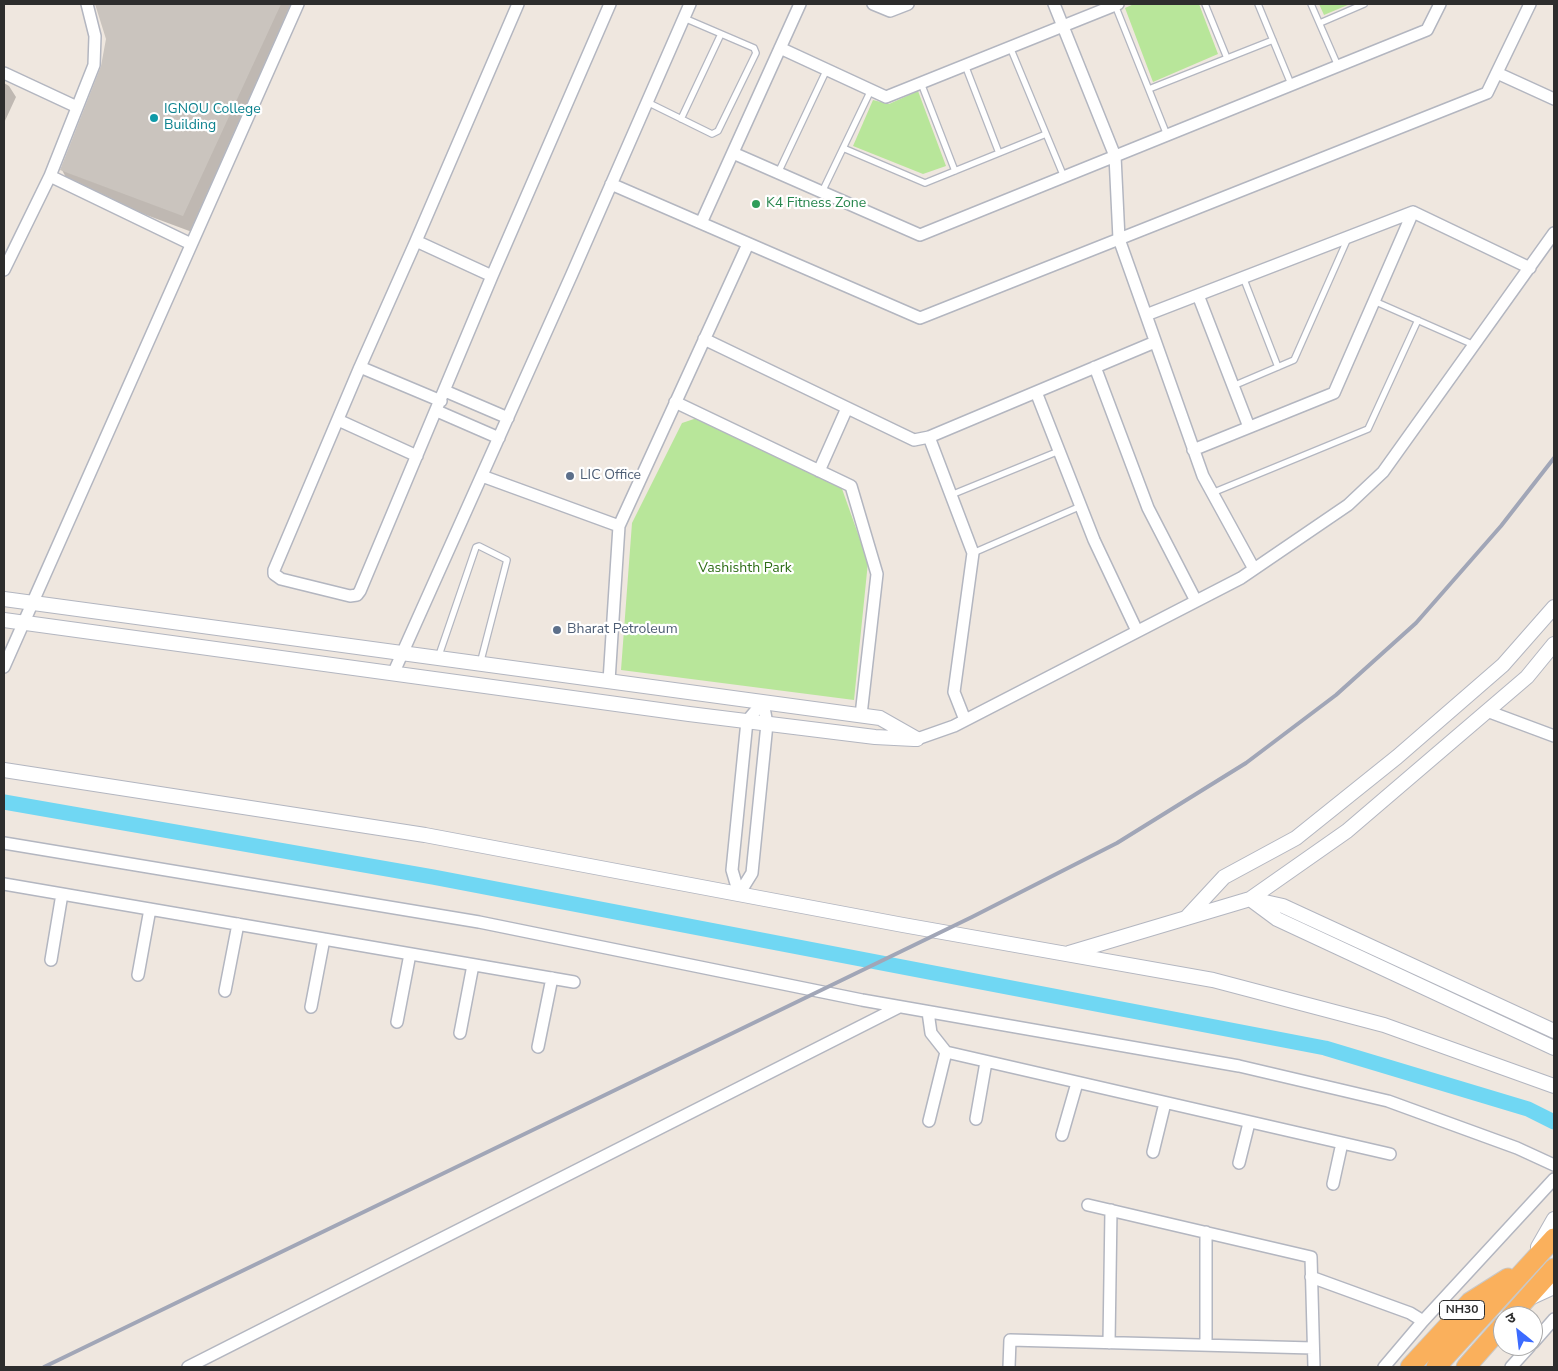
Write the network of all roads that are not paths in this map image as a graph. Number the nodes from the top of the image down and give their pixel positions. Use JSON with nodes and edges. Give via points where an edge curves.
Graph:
{"nodes":[{"id":1,"x":87,"y":4,"type":"edge"},
{"id":2,"x":298,"y":4,"type":"edge"},
{"id":3,"x":518,"y":4,"type":"edge"},
{"id":4,"x":610,"y":4,"type":"edge"},
{"id":5,"x":690,"y":4,"type":"edge"},
{"id":6,"x":800,"y":4,"type":"edge"},
{"id":7,"x":873,"y":4,"type":"edge"},
{"id":8,"x":908,"y":4,"type":"edge"},
{"id":9,"x":1054,"y":4,"type":"edge"},
{"id":10,"x":1116,"y":4,"type":"edge"},
{"id":11,"x":1205,"y":4,"type":"edge"},
{"id":12,"x":1258,"y":4,"type":"edge"},
{"id":13,"x":1311,"y":4,"type":"edge"},
{"id":14,"x":1364,"y":4,"type":"edge"},
{"id":15,"x":1440,"y":4,"type":"edge"},
{"id":16,"x":1530,"y":4,"type":"edge"},
{"id":17,"x":684,"y":18,"type":"junction"},
{"id":18,"x":1320,"y":23,"type":"junction"},
{"id":19,"x":1063,"y":26,"type":"junction"},
{"id":20,"x":721,"y":34,"type":"junction"},
{"id":21,"x":1273,"y":40,"type":"junction"},
{"id":22,"x":1010,"y":47,"type":"junction"},
{"id":23,"x":780,"y":48,"type":"junction"},
{"id":24,"x":1227,"y":58,"type":"junction"},
{"id":25,"x":965,"y":65,"type":"junction"},
{"id":26,"x":1338,"y":66,"type":"junction"},
{"id":27,"x":826,"y":69,"type":"junction"},
{"id":28,"x":4,"y":73,"type":"edge"},
{"id":29,"x":1497,"y":73,"type":"junction"},
{"id":30,"x":921,"y":83,"type":"junction"},
{"id":31,"x":1291,"y":84,"type":"junction"},
{"id":32,"x":1149,"y":89,"type":"junction"},
{"id":33,"x":870,"y":90,"type":"junction"},
{"id":34,"x":1554,"y":99,"type":"edge"},
{"id":35,"x":647,"y":102,"type":"junction"},
{"id":36,"x":77,"y":108,"type":"junction"},
{"id":37,"x":681,"y":119,"type":"junction"},
{"id":38,"x":1046,"y":134,"type":"junction"},
{"id":39,"x":1167,"y":135,"type":"junction"},
{"id":40,"x":844,"y":148,"type":"junction"},
{"id":41,"x":732,"y":153,"type":"junction"},
{"id":42,"x":999,"y":153,"type":"junction"},
{"id":43,"x":1115,"y":156,"type":"junction"},
{"id":44,"x":954,"y":171,"type":"junction"},
{"id":45,"x":778,"y":173,"type":"junction"},
{"id":46,"x":50,"y":176,"type":"junction"},
{"id":47,"x":1064,"y":177,"type":"junction"},
{"id":48,"x":611,"y":184,"type":"junction"},
{"id":49,"x":822,"y":192,"type":"junction"},
{"id":50,"x":1413,"y":212,"type":"junction"},
{"id":51,"x":701,"y":223,"type":"junction"},
{"id":52,"x":1554,"y":233,"type":"edge"},
{"id":53,"x":1348,"y":237,"type":"junction"},
{"id":54,"x":1119,"y":239,"type":"junction"},
{"id":55,"x":416,"y":241,"type":"junction"},
{"id":56,"x":192,"y":244,"type":"junction"},
{"id":57,"x":748,"y":244,"type":"junction"},
{"id":58,"x":1530,"y":268,"type":"junction"},
{"id":59,"x":4,"y":270,"type":"edge"},
{"id":60,"x":492,"y":276,"type":"junction"},
{"id":61,"x":1244,"y":278,"type":"junction"},
{"id":62,"x":1198,"y":295,"type":"junction"},
{"id":63,"x":1374,"y":301,"type":"junction"},
{"id":64,"x":1146,"y":315,"type":"junction"},
{"id":65,"x":1418,"y":320,"type":"junction"},
{"id":66,"x":704,"y":339,"type":"junction"},
{"id":67,"x":1155,"y":342,"type":"junction"},
{"id":68,"x":1474,"y":345,"type":"junction"},
{"id":69,"x":360,"y":367,"type":"junction"},
{"id":70,"x":1095,"y":367,"type":"junction"},
{"id":71,"x":1278,"y":367,"type":"junction"},
{"id":72,"x":1233,"y":386,"type":"junction"},
{"id":73,"x":1036,"y":392,"type":"junction"},
{"id":74,"x":441,"y":401,"type":"junction"},
{"id":75,"x":675,"y":402,"type":"junction"},
{"id":76,"x":847,"y":408,"type":"junction"},
{"id":77,"x":508,"y":418,"type":"junction"},
{"id":78,"x":338,"y":420,"type":"junction"},
{"id":79,"x":1248,"y":427,"type":"junction"},
{"id":80,"x":929,"y":437,"type":"junction"},
{"id":81,"x":499,"y":438,"type":"junction"},
{"id":82,"x":1193,"y":450,"type":"junction"},
{"id":83,"x":1060,"y":451,"type":"junction"},
{"id":84,"x":417,"y":456,"type":"junction"},
{"id":85,"x":819,"y":471,"type":"junction"},
{"id":86,"x":482,"y":476,"type":"junction"},
{"id":87,"x":1212,"y":493,"type":"junction"},
{"id":88,"x":951,"y":495,"type":"junction"},
{"id":89,"x":1081,"y":506,"type":"junction"},
{"id":90,"x":618,"y":526,"type":"junction"},
{"id":91,"x":973,"y":553,"type":"junction"},
{"id":92,"x":1254,"y":569,"type":"junction"},
{"id":93,"x":4,"y":599,"type":"edge"},
{"id":94,"x":1196,"y":601,"type":"junction"},
{"id":95,"x":31,"y":603,"type":"junction"},
{"id":96,"x":1554,"y":607,"type":"edge"},
{"id":97,"x":4,"y":620,"type":"edge"},
{"id":98,"x":22,"y":623,"type":"junction"},
{"id":99,"x":1137,"y":631,"type":"junction"},
{"id":100,"x":1554,"y":644,"type":"edge"},
{"id":101,"x":402,"y":653,"type":"junction"},
{"id":102,"x":438,"y":658,"type":"junction"},
{"id":103,"x":480,"y":664,"type":"junction"},
{"id":104,"x":4,"y":667,"type":"edge"},
{"id":105,"x":393,"y":674,"type":"junction"},
{"id":106,"x":609,"y":681,"type":"junction"},
{"id":107,"x":763,"y":702,"type":"junction"},
{"id":108,"x":1487,"y":711,"type":"junction"},
{"id":109,"x":861,"y":715,"type":"junction"},
{"id":110,"x":965,"y":720,"type":"junction"},
{"id":111,"x":747,"y":722,"type":"junction"},
{"id":112,"x":767,"y":724,"type":"junction"},
{"id":113,"x":1554,"y":736,"type":"edge"},
{"id":114,"x":917,"y":739,"type":"junction"},
{"id":115,"x":4,"y":770,"type":"edge"},
{"id":116,"x":4,"y":842,"type":"edge"},
{"id":117,"x":4,"y":884,"type":"edge"},
{"id":118,"x":62,"y":894,"type":"junction"},
{"id":119,"x":739,"y":894,"type":"junction"},
{"id":120,"x":1250,"y":899,"type":"junction"},
{"id":121,"x":150,"y":909,"type":"junction"},
{"id":122,"x":1186,"y":918,"type":"junction"},
{"id":123,"x":238,"y":924,"type":"junction"},
{"id":124,"x":324,"y":939,"type":"junction"},
{"id":125,"x":410,"y":954,"type":"junction"},
{"id":126,"x":1066,"y":954,"type":"junction"},
{"id":127,"x":51,"y":960,"type":"dead end"},
{"id":128,"x":473,"y":964,"type":"junction"},
{"id":129,"x":138,"y":976,"type":"dead end"},
{"id":130,"x":552,"y":978,"type":"junction"},
{"id":131,"x":574,"y":982,"type":"dead end"},
{"id":132,"x":225,"y":991,"type":"dead end"},
{"id":133,"x":311,"y":1007,"type":"dead end"},
{"id":134,"x":899,"y":1007,"type":"junction"},
{"id":135,"x":928,"y":1012,"type":"junction"},
{"id":136,"x":397,"y":1022,"type":"dead end"},
{"id":137,"x":1554,"y":1031,"type":"edge"},
{"id":138,"x":460,"y":1033,"type":"dead end"},
{"id":139,"x":538,"y":1047,"type":"dead end"},
{"id":140,"x":1554,"y":1048,"type":"edge"},
{"id":141,"x":946,"y":1052,"type":"junction"},
{"id":142,"x":986,"y":1062,"type":"junction"},
{"id":143,"x":1077,"y":1083,"type":"junction"},
{"id":144,"x":1554,"y":1086,"type":"edge"},
{"id":145,"x":1164,"y":1103,"type":"junction"},
{"id":146,"x":976,"y":1119,"type":"dead end"},
{"id":147,"x":929,"y":1121,"type":"dead end"},
{"id":148,"x":1249,"y":1122,"type":"junction"},
{"id":149,"x":1062,"y":1136,"type":"dead end"},
{"id":150,"x":1342,"y":1143,"type":"junction"},
{"id":151,"x":1153,"y":1152,"type":"dead end"},
{"id":152,"x":1390,"y":1154,"type":"dead end"},
{"id":153,"x":1239,"y":1164,"type":"dead end"},
{"id":154,"x":1554,"y":1165,"type":"edge"},
{"id":155,"x":1554,"y":1179,"type":"edge"},
{"id":156,"x":1333,"y":1184,"type":"dead end"},
{"id":157,"x":1088,"y":1205,"type":"dead end"},
{"id":158,"x":1111,"y":1210,"type":"junction"},
{"id":159,"x":1554,"y":1219,"type":"edge"},
{"id":160,"x":1206,"y":1232,"type":"junction"},
{"id":161,"x":1554,"y":1238,"type":"edge"},
{"id":162,"x":1527,"y":1267,"type":"junction"},
{"id":163,"x":1554,"y":1268,"type":"edge"},
{"id":164,"x":1311,"y":1277,"type":"junction"},
{"id":165,"x":1554,"y":1287,"type":"edge"},
{"id":166,"x":1524,"y":1306,"type":"edge"},
{"id":167,"x":1525,"y":1306,"type":"edge"},
{"id":168,"x":1554,"y":1319,"type":"edge"},
{"id":169,"x":1423,"y":1321,"type":"junction"},
{"id":170,"x":1543,"y":1332,"type":"edge"},
{"id":171,"x":1493,"y":1336,"type":"edge"},
{"id":172,"x":1109,"y":1343,"type":"junction"},
{"id":173,"x":1206,"y":1345,"type":"junction"},
{"id":174,"x":1313,"y":1348,"type":"junction"},
{"id":175,"x":1493,"y":1353,"type":"edge"},
{"id":176,"x":1521,"y":1356,"type":"edge"},
{"id":177,"x":188,"y":1367,"type":"edge"},
{"id":178,"x":1010,"y":1367,"type":"edge"},
{"id":179,"x":1314,"y":1367,"type":"edge"},
{"id":180,"x":1384,"y":1367,"type":"edge"},
{"id":181,"x":1410,"y":1367,"type":"edge"},
{"id":182,"x":1436,"y":1367,"type":"edge"},
{"id":183,"x":1466,"y":1367,"type":"edge"},
{"id":184,"x":1480,"y":1367,"type":"edge"},
{"id":185,"x":1511,"y":1367,"type":"edge"}],
"edges":[{"from":1,"to":36,"type":"street","via":[[95,36],[94,66]]},
{"from":2,"to":56,"type":"street"},
{"from":3,"to":55,"type":"street"},
{"from":4,"to":60,"type":"street"},
{"from":5,"to":17,"type":"street"},
{"from":6,"to":23,"type":"street"},
{"from":7,"to":8,"type":"street","via":[[890,11]]},
{"from":9,"to":19,"type":"street"},
{"from":10,"to":19,"type":"street"},
{"from":10,"to":32,"type":"lane"},
{"from":11,"to":24,"type":"lane"},
{"from":12,"to":21,"type":"lane"},
{"from":13,"to":18,"type":"lane"},
{"from":14,"to":18,"type":"lane"},
{"from":15,"to":26,"type":"street","via":[[1427,30]]},
{"from":16,"to":29,"type":"street"},
{"from":17,"to":20,"type":"lane"},
{"from":17,"to":35,"type":"street"},
{"from":18,"to":26,"type":"lane"},
{"from":19,"to":22,"type":"street"},
{"from":19,"to":43,"type":"street"},
{"from":20,"to":37,"type":"lane"},
{"from":20,"to":37,"type":"lane","via":[[754,48],[756,53],[718,131],[712,134]]},
{"from":21,"to":24,"type":"lane"},
{"from":21,"to":31,"type":"lane"},
{"from":22,"to":25,"type":"street"},
{"from":22,"to":38,"type":"lane"},
{"from":23,"to":27,"type":"street"},
{"from":23,"to":41,"type":"street"},
{"from":24,"to":32,"type":"lane"},
{"from":25,"to":30,"type":"street"},
{"from":25,"to":42,"type":"lane"},
{"from":26,"to":31,"type":"street"},
{"from":27,"to":33,"type":"street"},
{"from":27,"to":45,"type":"lane"},
{"from":28,"to":36,"type":"street"},
{"from":29,"to":34,"type":"street"},
{"from":29,"to":54,"type":"street","via":[[1487,93]]},
{"from":30,"to":33,"type":"street","via":[[886,97]]},
{"from":30,"to":44,"type":"lane"},
{"from":31,"to":39,"type":"street"},
{"from":32,"to":39,"type":"lane"},
{"from":33,"to":40,"type":"lane"},
{"from":35,"to":37,"type":"lane"},
{"from":35,"to":48,"type":"street"},
{"from":36,"to":46,"type":"street"},
{"from":38,"to":42,"type":"lane"},
{"from":38,"to":47,"type":"lane"},
{"from":39,"to":43,"type":"street"},
{"from":40,"to":44,"type":"lane","via":[[925,183]]},
{"from":40,"to":49,"type":"lane"},
{"from":41,"to":45,"type":"street"},
{"from":41,"to":51,"type":"street"},
{"from":42,"to":44,"type":"lane"},
{"from":43,"to":47,"type":"street"},
{"from":43,"to":54,"type":"street"},
{"from":45,"to":49,"type":"street"},
{"from":46,"to":56,"type":"street"},
{"from":46,"to":59,"type":"street"},
{"from":47,"to":49,"type":"street","via":[[920,235]]},
{"from":48,"to":51,"type":"street"},
{"from":48,"to":77,"type":"street"},
{"from":50,"to":53,"type":"street"},
{"from":50,"to":58,"type":"street"},
{"from":50,"to":63,"type":"street"},
{"from":51,"to":57,"type":"street"},
{"from":52,"to":58,"type":"street"},
{"from":53,"to":61,"type":"street"},
{"from":53,"to":71,"type":"lane","via":[[1294,360]]},
{"from":54,"to":57,"type":"street","via":[[920,318]]},
{"from":54,"to":64,"type":"street"},
{"from":55,"to":60,"type":"street"},
{"from":55,"to":69,"type":"street"},
{"from":56,"to":95,"type":"street"},
{"from":57,"to":66,"type":"street"},
{"from":58,"to":68,"type":"street"},
{"from":60,"to":74,"type":"street"},
{"from":61,"to":62,"type":"street"},
{"from":61,"to":71,"type":"lane"},
{"from":62,"to":64,"type":"street"},
{"from":62,"to":72,"type":"street"},
{"from":63,"to":65,"type":"lane"},
{"from":63,"to":79,"type":"street","via":[[1334,393]]},
{"from":64,"to":67,"type":"street"},
{"from":65,"to":68,"type":"lane"},
{"from":65,"to":87,"type":"lane","via":[[1368,429]]},
{"from":66,"to":75,"type":"street"},
{"from":66,"to":76,"type":"street"},
{"from":67,"to":70,"type":"street"},
{"from":67,"to":82,"type":"street"},
{"from":68,"to":92,"type":"street","via":[[1383,472],[1348,505]]},
{"from":69,"to":74,"type":"street"},
{"from":69,"to":78,"type":"street"},
{"from":70,"to":73,"type":"street"},
{"from":70,"to":94,"type":"street","via":[[1148,508]]},
{"from":71,"to":72,"type":"lane"},
{"from":72,"to":79,"type":"street"},
{"from":73,"to":80,"type":"street"},
{"from":73,"to":83,"type":"street"},
{"from":74,"to":77,"type":"street"},
{"from":74,"to":81,"type":"street"},
{"from":74,"to":84,"type":"street"},
{"from":75,"to":85,"type":"street"},
{"from":75,"to":90,"type":"street"},
{"from":76,"to":80,"type":"street","via":[[914,440]]},
{"from":76,"to":85,"type":"street"},
{"from":77,"to":81,"type":"street"},
{"from":78,"to":84,"type":"street"},
{"from":78,"to":84,"type":"street","via":[[274,570],[281,579],[357,595]]},
{"from":79,"to":82,"type":"street"},
{"from":80,"to":88,"type":"street"},
{"from":81,"to":86,"type":"street"},
{"from":82,"to":87,"type":"street"},
{"from":83,"to":88,"type":"lane"},
{"from":83,"to":89,"type":"street"},
{"from":85,"to":109,"type":"street","via":[[851,486],[877,574]]},
{"from":86,"to":90,"type":"street"},
{"from":86,"to":101,"type":"street"},
{"from":87,"to":92,"type":"street"},
{"from":88,"to":91,"type":"street"},
{"from":89,"to":91,"type":"lane"},
{"from":89,"to":99,"type":"street"},
{"from":90,"to":106,"type":"street"},
{"from":91,"to":110,"type":"street","via":[[954,692]]},
{"from":92,"to":94,"type":"street"},
{"from":93,"to":95,"type":"street"},
{"from":94,"to":99,"type":"street"},
{"from":95,"to":98,"type":"street"},
{"from":95,"to":101,"type":"street"},
{"from":96,"to":122,"type":"street","via":[[1503,665],[1397,757],[1296,838],[1224,877]]},
{"from":97,"to":98,"type":"street"},
{"from":98,"to":104,"type":"street"},
{"from":98,"to":105,"type":"street"},
{"from":99,"to":110,"type":"street"},
{"from":100,"to":108,"type":"street","via":[[1527,677]]},
{"from":101,"to":102,"type":"street"},
{"from":101,"to":105,"type":"street"},
{"from":102,"to":103,"type":"street"},
{"from":102,"to":103,"type":"lane","via":[[479,546],[507,560]]},
{"from":103,"to":106,"type":"street"},
{"from":105,"to":111,"type":"street"},
{"from":106,"to":107,"type":"street"},
{"from":107,"to":109,"type":"street"},
{"from":107,"to":111,"type":"street"},
{"from":107,"to":112,"type":"street"},
{"from":108,"to":113,"type":"street"},
{"from":108,"to":120,"type":"street","via":[[1347,832]]},
{"from":109,"to":114,"type":"street","via":[[880,718]]},
{"from":110,"to":114,"type":"street"},
{"from":111,"to":112,"type":"street"},
{"from":111,"to":119,"type":"street","via":[[732,870]]},
{"from":112,"to":114,"type":"street","via":[[875,738]]},
{"from":112,"to":119,"type":"street","via":[[752,873]]},
{"from":115,"to":119,"type":"street","via":[[425,835]]},
{"from":116,"to":134,"type":"street","via":[[479,922]]},
{"from":117,"to":118,"type":"street"},
{"from":118,"to":121,"type":"street"},
{"from":118,"to":127,"type":"street"},
{"from":119,"to":126,"type":"street"},
{"from":120,"to":122,"type":"street"},
{"from":120,"to":137,"type":"street","via":[[1283,906]]},
{"from":120,"to":140,"type":"street","via":[[1277,919]]},
{"from":121,"to":123,"type":"street"},
{"from":121,"to":129,"type":"street"},
{"from":122,"to":126,"type":"street"},
{"from":123,"to":124,"type":"street"},
{"from":123,"to":132,"type":"street"},
{"from":124,"to":125,"type":"street"},
{"from":124,"to":133,"type":"street"},
{"from":125,"to":128,"type":"street"},
{"from":125,"to":136,"type":"street"},
{"from":126,"to":144,"type":"street","via":[[1213,980],[1384,1025]]},
{"from":128,"to":130,"type":"street"},
{"from":128,"to":138,"type":"street"},
{"from":130,"to":131,"type":"street"},
{"from":130,"to":139,"type":"street"},
{"from":134,"to":135,"type":"street"},
{"from":134,"to":177,"type":"street"},
{"from":135,"to":141,"type":"street","via":[[931,1033]]},
{"from":135,"to":154,"type":"street","via":[[1239,1066],[1388,1101],[1517,1148]]},
{"from":141,"to":142,"type":"street"},
{"from":141,"to":147,"type":"street"},
{"from":142,"to":143,"type":"street"},
{"from":142,"to":146,"type":"street"},
{"from":143,"to":145,"type":"street"},
{"from":143,"to":149,"type":"street"},
{"from":145,"to":148,"type":"street"},
{"from":145,"to":151,"type":"street"},
{"from":148,"to":150,"type":"street"},
{"from":148,"to":153,"type":"street"},
{"from":150,"to":152,"type":"street"},
{"from":150,"to":156,"type":"street"},
{"from":155,"to":169,"type":"street"},
{"from":157,"to":158,"type":"street"},
{"from":158,"to":160,"type":"street"},
{"from":158,"to":172,"type":"street"},
{"from":159,"to":162,"type":"street"},
{"from":160,"to":164,"type":"street","via":[[1311,1257]]},
{"from":160,"to":173,"type":"street"},
{"from":161,"to":162,"type":"highway"},
{"from":162,"to":181,"type":"highway","number":"NH30","via":[[1470,1302]]},
{"from":162,"to":182,"type":"highway"},
{"from":163,"to":166,"type":"highway"},
{"from":164,"to":169,"type":"street","via":[[1410,1313]]},
{"from":164,"to":174,"type":"street"},
{"from":165,"to":167,"type":"street"},
{"from":168,"to":170,"type":"street"},
{"from":169,"to":180,"type":"street"},
{"from":171,"to":183,"type":"highway"},
{"from":172,"to":173,"type":"street"},
{"from":172,"to":178,"type":"street","via":[[1010,1340]]},
{"from":173,"to":174,"type":"street"},
{"from":174,"to":179,"type":"street"},
{"from":175,"to":184,"type":"highway"},
{"from":176,"to":185,"type":"street"}]}
